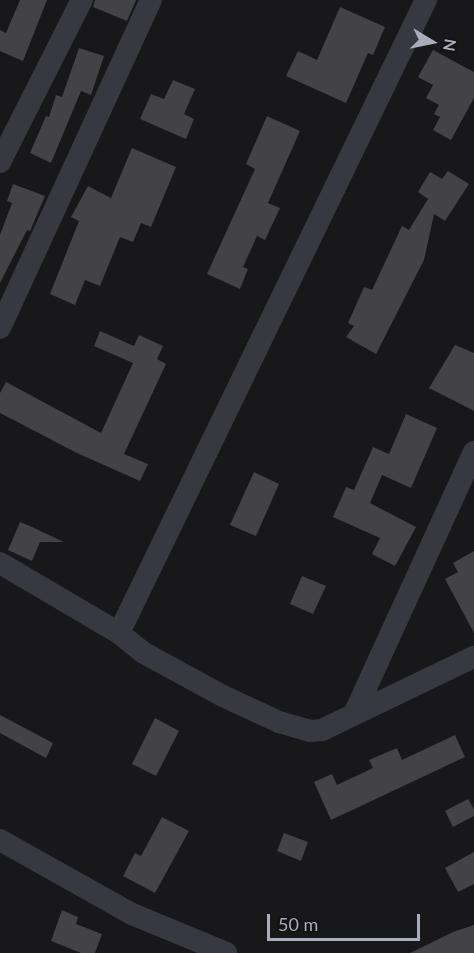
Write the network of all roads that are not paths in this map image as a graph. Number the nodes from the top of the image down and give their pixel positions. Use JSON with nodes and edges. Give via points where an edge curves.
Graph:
{"nodes":[{"id":1,"x":82,"y":0,"type":"edge"},
{"id":2,"x":151,"y":0,"type":"edge"},
{"id":3,"x":426,"y":0,"type":"edge"},
{"id":4,"x":0,"y":162,"type":"edge"},
{"id":5,"x":0,"y":328,"type":"edge"},
{"id":6,"x":474,"y":452,"type":"edge"},
{"id":7,"x":0,"y":563,"type":"edge"},
{"id":8,"x":119,"y":633,"type":"junction"},
{"id":9,"x":474,"y":657,"type":"edge"},
{"id":10,"x":354,"y":714,"type":"junction"},
{"id":11,"x":0,"y":840,"type":"edge"},
{"id":12,"x":226,"y":953,"type":"edge"}],
"edges":[{"from":1,"to":4,"type":"street"},
{"from":2,"to":5,"type":"street"},
{"from":3,"to":8,"type":"street"},
{"from":6,"to":10,"type":"street"},
{"from":7,"to":8,"type":"street"},
{"from":8,"to":10,"type":"street","via":[[144,653],[223,696],[290,726],[318,731]]},
{"from":9,"to":10,"type":"street"},
{"from":11,"to":12,"type":"street","via":[[132,914]]}]}
